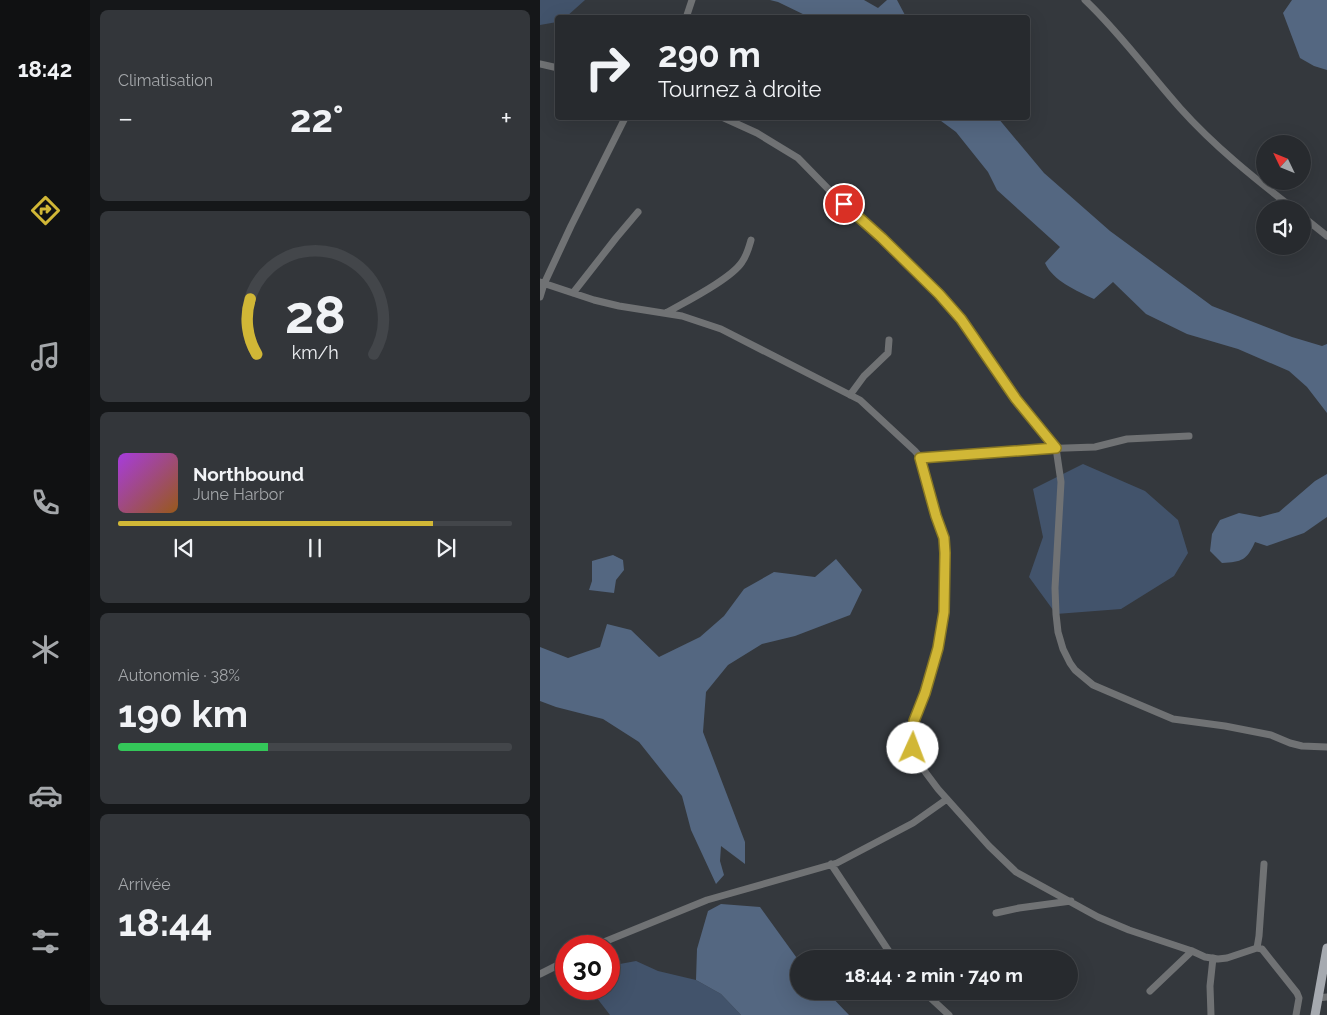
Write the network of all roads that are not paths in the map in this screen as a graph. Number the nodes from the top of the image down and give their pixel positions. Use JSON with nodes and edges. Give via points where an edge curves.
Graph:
{"nodes":[{"id":1,"x":692,"y":0,"type":"edge"},
{"id":2,"x":1085,"y":0,"type":"edge"},
{"id":3,"x":687,"y":15,"type":"edge"},
{"id":4,"x":540,"y":64,"type":"edge"},
{"id":5,"x":555,"y":67,"type":"edge"},
{"id":6,"x":624,"y":120,"type":"edge"},
{"id":7,"x":728,"y":120,"type":"edge"},
{"id":8,"x":1283,"y":200,"type":"edge"},
{"id":9,"x":638,"y":212,"type":"dead end"},
{"id":10,"x":1311,"y":223,"type":"edge"},
{"id":11,"x":1327,"y":236,"type":"edge"},
{"id":12,"x":752,"y":240,"type":"dead end"},
{"id":13,"x":542,"y":283,"type":"edge"},
{"id":14,"x":573,"y":293,"type":"junction"},
{"id":15,"x":540,"y":296,"type":"edge"},
{"id":16,"x":666,"y":313,"type":"junction"},
{"id":17,"x":889,"y":340,"type":"dead end"},
{"id":18,"x":850,"y":395,"type":"junction"},
{"id":19,"x":1189,"y":436,"type":"dead end"},
{"id":20,"x":1056,"y":448,"type":"junction"},
{"id":21,"x":920,"y":458,"type":"junction"},
{"id":22,"x":1327,"y":747,"type":"edge"},
{"id":23,"x":947,"y":799,"type":"junction"},
{"id":24,"x":831,"y":864,"type":"junction"},
{"id":25,"x":1264,"y":864,"type":"dead end"},
{"id":26,"x":1071,"y":902,"type":"junction"},
{"id":27,"x":996,"y":913,"type":"dead end"},
{"id":28,"x":620,"y":935,"type":"edge"},
{"id":29,"x":1257,"y":948,"type":"junction"},
{"id":30,"x":1327,"y":948,"type":"edge"},
{"id":31,"x":888,"y":950,"type":"edge"},
{"id":32,"x":1192,"y":951,"type":"junction"},
{"id":33,"x":1213,"y":958,"type":"junction"},
{"id":34,"x":555,"y":966,"type":"edge"},
{"id":35,"x":540,"y":974,"type":"edge"},
{"id":36,"x":1150,"y":991,"type":"dead end"},
{"id":37,"x":1322,"y":998,"type":"edge"},
{"id":38,"x":933,"y":1000,"type":"edge"},
{"id":39,"x":949,"y":1015,"type":"edge"},
{"id":40,"x":1211,"y":1015,"type":"edge"},
{"id":41,"x":1296,"y":1015,"type":"edge"},
{"id":42,"x":1315,"y":1015,"type":"edge"}],
"edges":[{"from":1,"to":3,"type":"street"},
{"from":2,"to":8,"type":"street","via":[[1206,135]]},
{"from":4,"to":5,"type":"street"},
{"from":6,"to":13,"type":"street"},
{"from":7,"to":20,"type":"street","via":[[798,158],[933,287],[961,319],[1016,399]]},
{"from":9,"to":14,"type":"street"},
{"from":10,"to":11,"type":"street"},
{"from":12,"to":16,"type":"street","via":[[736,269]]},
{"from":13,"to":14,"type":"street"},
{"from":13,"to":15,"type":"street"},
{"from":14,"to":16,"type":"street","via":[[619,306]]},
{"from":16,"to":18,"type":"street","via":[[721,329]]},
{"from":17,"to":18,"type":"street","via":[[888,353]]},
{"from":18,"to":21,"type":"street","via":[[860,400]]},
{"from":19,"to":20,"type":"street","via":[[1145,437],[1095,447]]},
{"from":20,"to":21,"type":"street"},
{"from":20,"to":22,"type":"street","via":[[1061,482],[1056,614],[1063,648],[1075,670],[1107,691],[1173,719],[1264,733],[1302,746]]},
{"from":21,"to":23,"type":"street","via":[[944,538],[944,612],[938,648],[914,721],[913,748]]},
{"from":23,"to":24,"type":"street","via":[[914,823]]},
{"from":23,"to":26,"type":"street","via":[[1016,872]]},
{"from":24,"to":28,"type":"street","via":[[707,900]]},
{"from":24,"to":31,"type":"street"},
{"from":25,"to":29,"type":"street"},
{"from":26,"to":27,"type":"street"},
{"from":26,"to":32,"type":"street","via":[[1129,930]]},
{"from":29,"to":33,"type":"street","via":[[1227,958]]},
{"from":29,"to":41,"type":"street","via":[[1267,954],[1297,993]]},
{"from":30,"to":37,"type":"main road"},
{"from":32,"to":33,"type":"street"},
{"from":32,"to":36,"type":"street"},
{"from":33,"to":40,"type":"street"},
{"from":34,"to":35,"type":"street"},
{"from":37,"to":42,"type":"main road"},
{"from":38,"to":39,"type":"street"}]}
